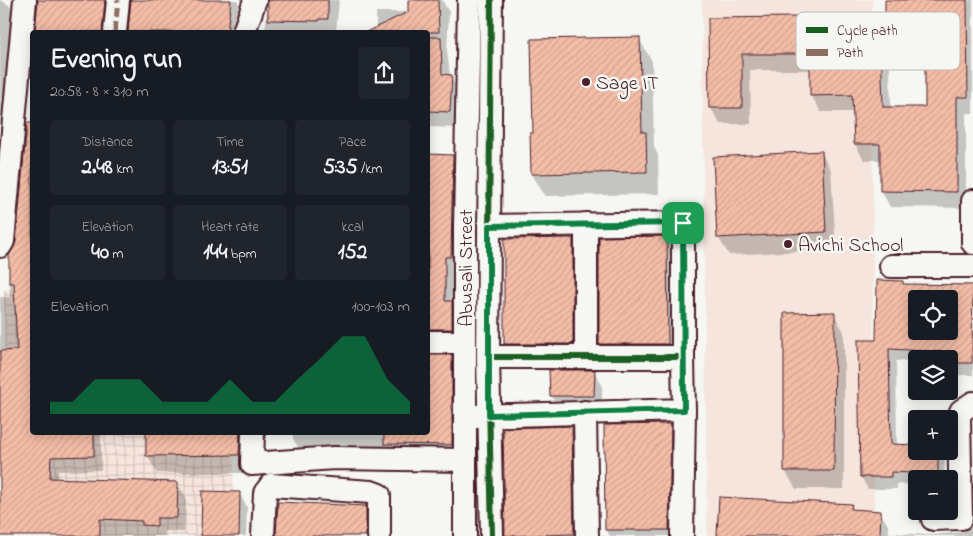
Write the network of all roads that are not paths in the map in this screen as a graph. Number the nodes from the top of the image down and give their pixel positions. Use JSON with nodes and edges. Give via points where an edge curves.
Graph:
{"nodes":[{"id":1,"x":25,"y":0,"type":"edge"},
{"id":2,"x":118,"y":0,"type":"edge"},
{"id":3,"x":256,"y":0,"type":"edge"},
{"id":4,"x":469,"y":0,"type":"edge"},
{"id":5,"x":492,"y":0,"type":"edge"},
{"id":6,"x":115,"y":30,"type":"edge"},
{"id":7,"x":245,"y":30,"type":"edge"},
{"id":8,"x":973,"y":201,"type":"edge"},
{"id":9,"x":586,"y":224,"type":"junction"},
{"id":10,"x":489,"y":226,"type":"junction"},
{"id":11,"x":973,"y":243,"type":"edge"},
{"id":12,"x":0,"y":246,"type":"edge"},
{"id":13,"x":891,"y":266,"type":"dead end"},
{"id":14,"x":973,"y":266,"type":"edge"},
{"id":15,"x":430,"y":342,"type":"edge"},
{"id":16,"x":464,"y":342,"type":"junction"},
{"id":17,"x":586,"y":356,"type":"junction"},
{"id":18,"x":488,"y":357,"type":"junction"},
{"id":19,"x":683,"y":357,"type":"junction"},
{"id":20,"x":973,"y":403,"type":"edge"},
{"id":21,"x":684,"y":410,"type":"junction"},
{"id":22,"x":585,"y":412,"type":"junction"},
{"id":23,"x":489,"y":415,"type":"junction"},
{"id":24,"x":465,"y":416,"type":"junction"},
{"id":25,"x":252,"y":435,"type":"edge"},
{"id":26,"x":334,"y":458,"type":"junction"},
{"id":27,"x":465,"y":460,"type":"junction"},
{"id":28,"x":252,"y":464,"type":"junction"},
{"id":29,"x":334,"y":490,"type":"junction"},
{"id":30,"x":967,"y":518,"type":"edge"},
{"id":31,"x":250,"y":536,"type":"edge"},
{"id":32,"x":263,"y":536,"type":"edge"},
{"id":33,"x":380,"y":536,"type":"edge"},
{"id":34,"x":465,"y":536,"type":"edge"},
{"id":35,"x":492,"y":536,"type":"edge"},
{"id":36,"x":587,"y":536,"type":"edge"},
{"id":37,"x":682,"y":536,"type":"edge"}],
"edges":[{"from":1,"to":12,"type":"street"},
{"from":2,"to":6,"type":"street"},
{"from":3,"to":7,"type":"street"},
{"from":4,"to":16,"type":"street","name":"Abusali Street"},
{"from":5,"to":10,"type":"street"},
{"from":8,"to":11,"type":"street"},
{"from":9,"to":10,"type":"street"},
{"from":9,"to":17,"type":"street"},
{"from":9,"to":19,"type":"street","via":[[683,223]]},
{"from":10,"to":18,"type":"street"},
{"from":13,"to":14,"type":"street"},
{"from":15,"to":16,"type":"street"},
{"from":16,"to":24,"type":"street","name":"Abusali Street"},
{"from":17,"to":18,"type":"street"},
{"from":17,"to":19,"type":"street"},
{"from":18,"to":23,"type":"street"},
{"from":19,"to":21,"type":"street"},
{"from":20,"to":30,"type":"street","via":[[961,411],[960,418]]},
{"from":21,"to":22,"type":"street"},
{"from":21,"to":37,"type":"street"},
{"from":22,"to":23,"type":"street"},
{"from":22,"to":36,"type":"street"},
{"from":23,"to":24,"type":"street"},
{"from":23,"to":35,"type":"street"},
{"from":24,"to":27,"type":"street","name":"Abusali Street"},
{"from":25,"to":28,"type":"street"},
{"from":26,"to":27,"type":"street"},
{"from":26,"to":28,"type":"street"},
{"from":26,"to":29,"type":"street"},
{"from":27,"to":34,"type":"street","name":"Abusali Street"},
{"from":28,"to":31,"type":"street"},
{"from":29,"to":32,"type":"street","via":[[270,485],[266,493]]},
{"from":29,"to":33,"type":"street","via":[[379,495]]}]}
